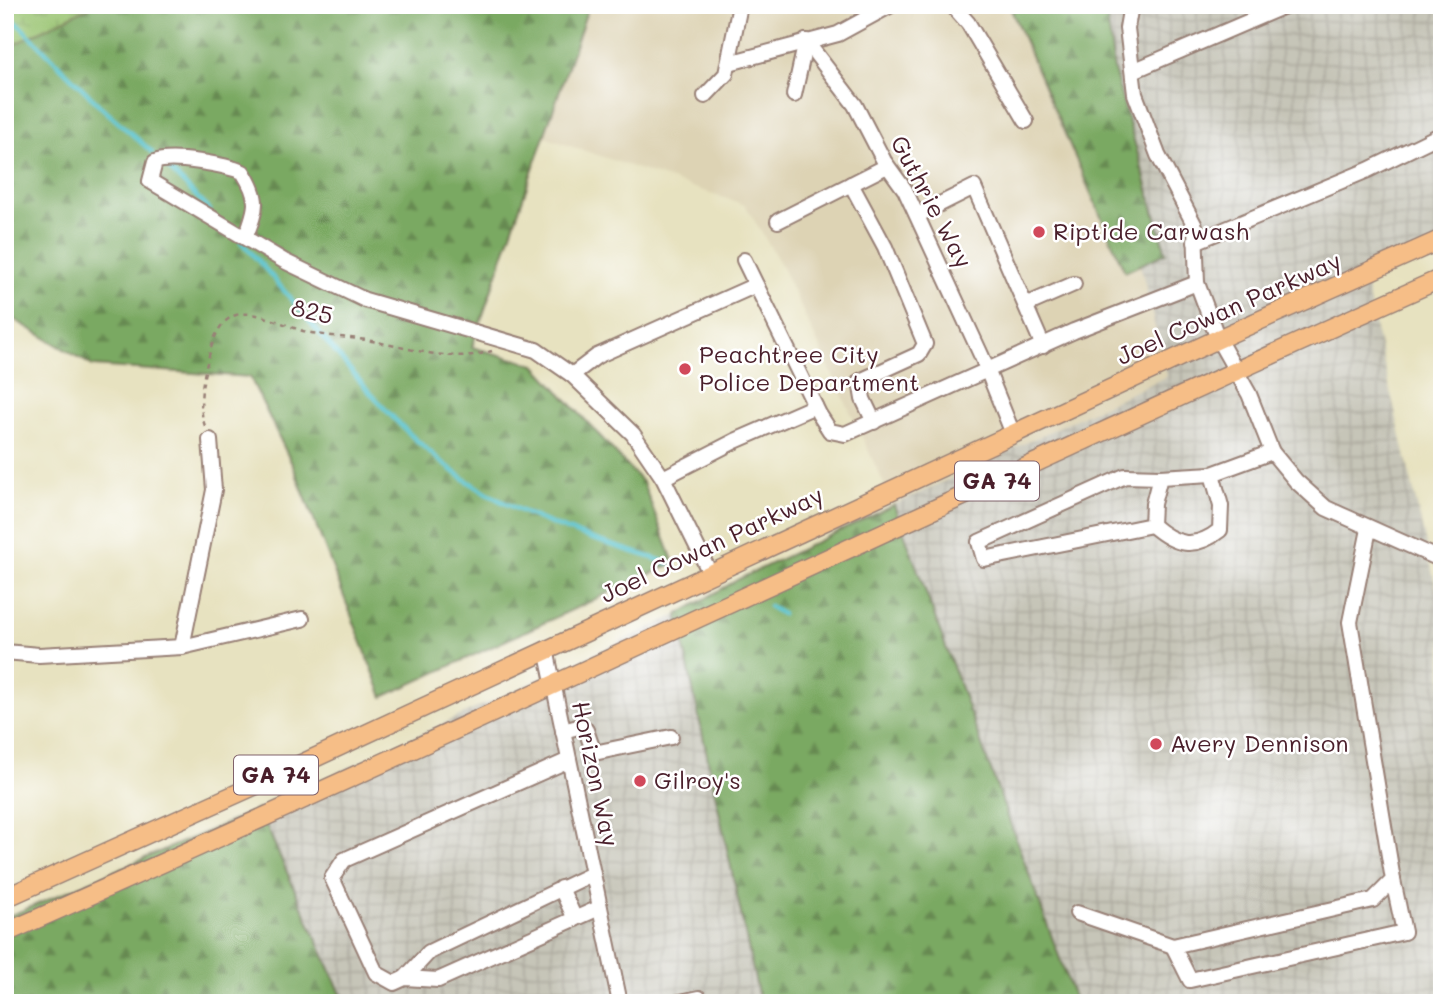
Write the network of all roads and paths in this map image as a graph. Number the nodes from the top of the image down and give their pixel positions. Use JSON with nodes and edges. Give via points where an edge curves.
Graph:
{"nodes":[{"id":1,"x":891,"y":5,"type":"edge"},
{"id":2,"x":952,"y":5,"type":"edge"},
{"id":3,"x":1131,"y":5,"type":"edge"},
{"id":4,"x":1287,"y":5,"type":"edge"},
{"id":5,"x":738,"y":10,"type":"dead end"},
{"id":6,"x":806,"y":40,"type":"junction"},
{"id":7,"x":729,"y":63,"type":"junction"},
{"id":8,"x":1133,"y":71,"type":"junction"},
{"id":9,"x":794,"y":95,"type":"dead end"},
{"id":10,"x":705,"y":96,"type":"dead end"},
{"id":11,"x":1026,"y":121,"type":"dead end"},
{"id":12,"x":1442,"y":134,"type":"edge"},
{"id":13,"x":887,"y":166,"type":"junction"},
{"id":14,"x":851,"y":184,"type":"junction"},
{"id":15,"x":918,"y":215,"type":"junction"},
{"id":16,"x":778,"y":221,"type":"dead end"},
{"id":17,"x":246,"y":236,"type":"junction"},
{"id":18,"x":1442,"y":239,"type":"edge"},
{"id":19,"x":1195,"y":242,"type":"junction"},
{"id":20,"x":744,"y":260,"type":"dead end"},
{"id":21,"x":1442,"y":278,"type":"edge"},
{"id":22,"x":1196,"y":283,"type":"junction"},
{"id":23,"x":1074,"y":284,"type":"dead end"},
{"id":24,"x":757,"y":285,"type":"junction"},
{"id":25,"x":1026,"y":305,"type":"junction"},
{"id":26,"x":1218,"y":339,"type":"junction"},
{"id":27,"x":516,"y":344,"type":"junction"},
{"id":28,"x":1043,"y":346,"type":"junction"},
{"id":29,"x":1236,"y":371,"type":"junction"},
{"id":30,"x":988,"y":372,"type":"junction"},
{"id":31,"x":572,"y":375,"type":"junction"},
{"id":32,"x":815,"y":405,"type":"junction"},
{"id":33,"x":874,"y":422,"type":"junction"},
{"id":34,"x":1013,"y":434,"type":"junction"},
{"id":35,"x":209,"y":440,"type":"joint"},
{"id":36,"x":1272,"y":452,"type":"junction"},
{"id":37,"x":1212,"y":474,"type":"junction"},
{"id":38,"x":1160,"y":477,"type":"junction"},
{"id":39,"x":663,"y":478,"type":"junction"},
{"id":40,"x":1152,"y":525,"type":"junction"},
{"id":41,"x":1369,"y":529,"type":"junction"},
{"id":42,"x":1442,"y":560,"type":"edge"},
{"id":43,"x":710,"y":573,"type":"junction"},
{"id":44,"x":302,"y":619,"type":"dead end"},
{"id":45,"x":183,"y":647,"type":"junction"},
{"id":46,"x":546,"y":649,"type":"junction"},
{"id":47,"x":5,"y":652,"type":"edge"},
{"id":48,"x":553,"y":683,"type":"junction"},
{"id":49,"x":562,"y":731,"type":"junction"},
{"id":50,"x":671,"y":737,"type":"dead end"},
{"id":51,"x":569,"y":760,"type":"junction"},
{"id":52,"x":592,"y":874,"type":"junction"},
{"id":53,"x":1393,"y":880,"type":"junction"},
{"id":54,"x":561,"y":888,"type":"junction"},
{"id":55,"x":5,"y":898,"type":"edge"},
{"id":56,"x":599,"y":908,"type":"junction"},
{"id":57,"x":1077,"y":913,"type":"dead end"},
{"id":58,"x":575,"y":919,"type":"junction"},
{"id":59,"x":5,"y":933,"type":"edge"},
{"id":60,"x":1173,"y":946,"type":"junction"},
{"id":61,"x":405,"y":978,"type":"junction"},
{"id":62,"x":699,"y":998,"type":"dead end"},
{"id":63,"x":621,"y":1003,"type":"edge"},
{"id":64,"x":676,"y":1003,"type":"edge"}],
"edges":[{"from":1,"to":6,"type":"street","via":[[838,34]]},
{"from":2,"to":11,"type":"street","via":[[968,23]]},
{"from":3,"to":8,"type":"street","via":[[1127,28]]},
{"from":4,"to":8,"type":"street"},
{"from":5,"to":7,"type":"street"},
{"from":6,"to":7,"type":"street"},
{"from":6,"to":9,"type":"street"},
{"from":6,"to":13,"type":"street","name":"Guthrie Way","via":[[855,105]]},
{"from":7,"to":10,"type":"street","via":[[724,78]]},
{"from":8,"to":19,"type":"street","via":[[1135,94],[1158,155],[1195,226]]},
{"from":12,"to":19,"type":"street"},
{"from":13,"to":14,"type":"street"},
{"from":13,"to":15,"type":"street","name":"Guthrie Way"},
{"from":14,"to":16,"type":"street"},
{"from":14,"to":33,"type":"street","via":[[885,247],[925,344],[919,354],[860,381]]},
{"from":15,"to":25,"type":"street","via":[[974,187]]},
{"from":15,"to":30,"type":"street","name":"Guthrie Way"},
{"from":17,"to":17,"type":"street","via":[[150,181],[152,167],[163,159],[243,172],[256,203]]},
{"from":17,"to":27,"type":"street","via":[[284,261],[365,300]]},
{"from":18,"to":26,"type":"main road","name":"Joel Cowan Parkway","number":"GA 74"},
{"from":19,"to":22,"type":"street"},
{"from":20,"to":24,"type":"street"},
{"from":21,"to":29,"type":"main road","number":"GA 74"},
{"from":22,"to":26,"type":"street"},
{"from":22,"to":28,"type":"street"},
{"from":23,"to":25,"type":"street"},
{"from":24,"to":31,"type":"street","via":[[597,356]]},
{"from":24,"to":32,"type":"street"},
{"from":25,"to":28,"type":"street"},
{"from":26,"to":29,"type":"street"},
{"from":26,"to":34,"type":"main road","name":"Joel Cowan Parkway","number":"GA 74"},
{"from":27,"to":31,"type":"street","via":[[536,350]]},
{"from":27,"to":35,"type":"path","name":"825","via":[[482,355],[450,356],[306,332],[238,314],[225,320],[217,332],[206,367],[202,418]]},
{"from":28,"to":30,"type":"street"},
{"from":29,"to":36,"type":"street"},
{"from":29,"to":48,"type":"main road","number":"GA 74"},
{"from":30,"to":33,"type":"street"},
{"from":30,"to":34,"type":"street","name":"Guthrie Way"},
{"from":31,"to":39,"type":"street","via":[[633,434]]},
{"from":32,"to":33,"type":"street","via":[[830,431],[845,435]]},
{"from":32,"to":39,"type":"street"},
{"from":34,"to":43,"type":"main road","name":"Joel Cowan Parkway","number":"GA 74"},
{"from":35,"to":45,"type":"street","via":[[214,490]]},
{"from":36,"to":37,"type":"street"},
{"from":36,"to":41,"type":"street","via":[[1326,508]]},
{"from":37,"to":38,"type":"street"},
{"from":37,"to":40,"type":"street","via":[[1221,506],[1220,530],[1204,543],[1189,542],[1169,540]]},
{"from":38,"to":40,"type":"street"},
{"from":38,"to":40,"type":"street","via":[[1125,475],[979,542],[984,559]]},
{"from":39,"to":43,"type":"street"},
{"from":41,"to":42,"type":"street"},
{"from":41,"to":53,"type":"street","via":[[1350,622]]},
{"from":43,"to":46,"type":"main road","name":"Joel Cowan Parkway","number":"GA 74"},
{"from":44,"to":45,"type":"street"},
{"from":45,"to":47,"type":"street","via":[[39,655]]},
{"from":46,"to":48,"type":"street","name":"Horizon Way"},
{"from":46,"to":55,"type":"main road","name":"Joel Cowan Parkway","number":"GA 74"},
{"from":48,"to":49,"type":"street","name":"Horizon Way"},
{"from":48,"to":59,"type":"main road","number":"GA 74","via":[[270,816]]},
{"from":49,"to":50,"type":"street","via":[[586,730],[594,753]]},
{"from":49,"to":51,"type":"street","name":"Horizon Way"},
{"from":51,"to":52,"type":"street","name":"Horizon Way"},
{"from":51,"to":61,"type":"street","via":[[344,860],[336,869],[334,888],[376,973],[394,983]]},
{"from":52,"to":54,"type":"street"},
{"from":52,"to":56,"type":"street","name":"Horizon Way"},
{"from":53,"to":60,"type":"street","via":[[1373,901]]},
{"from":53,"to":60,"type":"street","via":[[1404,932],[1190,980]]},
{"from":54,"to":58,"type":"street"},
{"from":54,"to":61,"type":"street","via":[[429,952]]},
{"from":56,"to":58,"type":"street"},
{"from":56,"to":63,"type":"street","name":"Horizon Way"},
{"from":57,"to":60,"type":"street"},
{"from":58,"to":61,"type":"street","via":[[438,980]]},
{"from":62,"to":64,"type":"street"}]}
